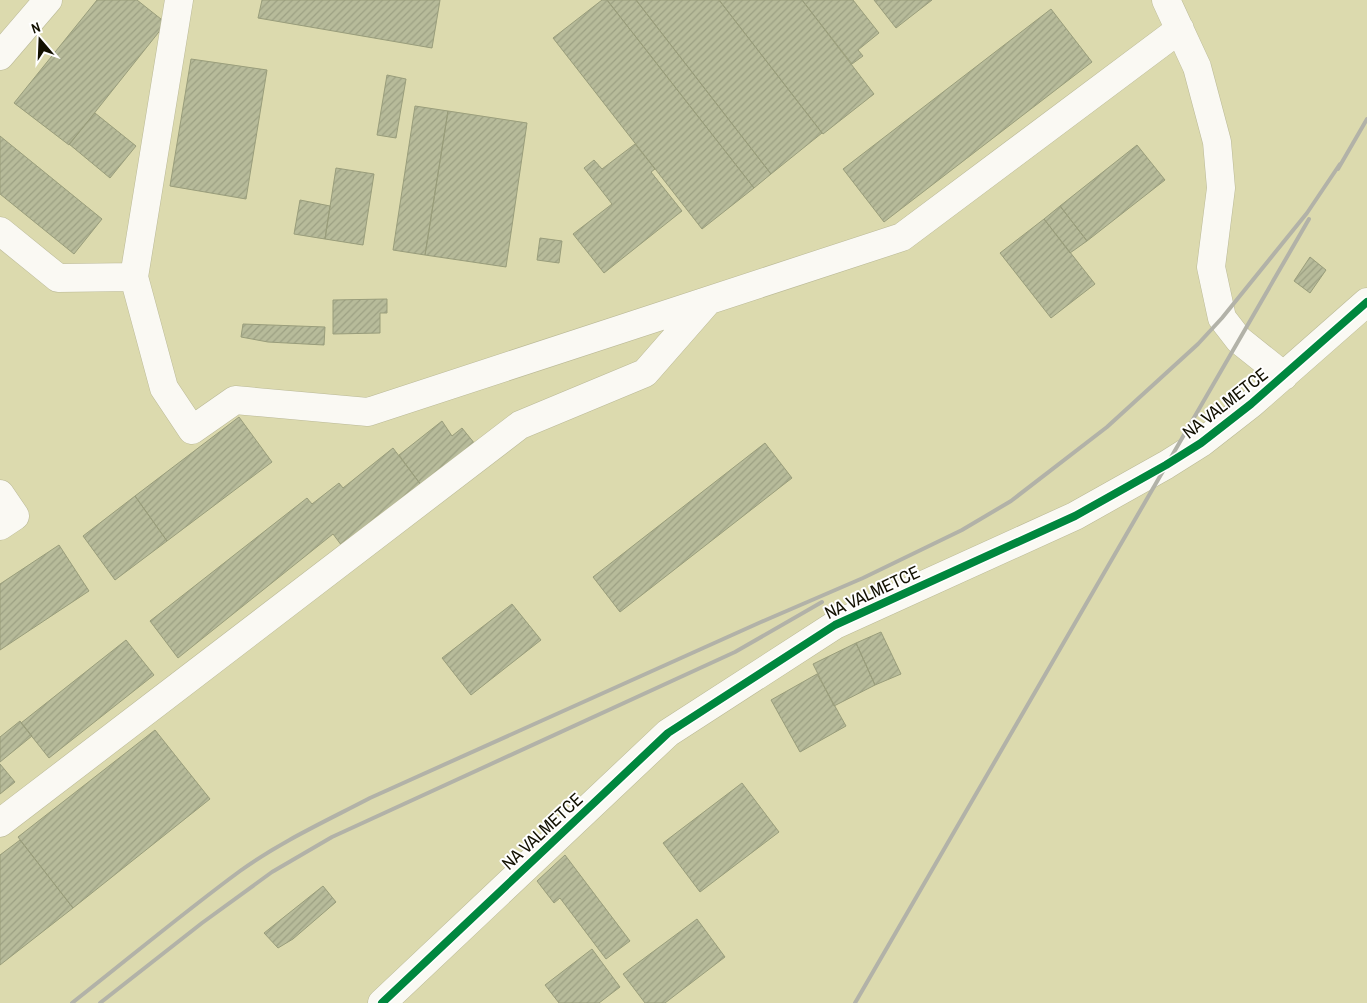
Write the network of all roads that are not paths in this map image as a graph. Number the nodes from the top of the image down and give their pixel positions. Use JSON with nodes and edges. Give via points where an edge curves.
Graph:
{"nodes":[{"id":1,"x":48,"y":0,"type":"edge"},
{"id":2,"x":179,"y":0,"type":"edge"},
{"id":3,"x":1166,"y":0,"type":"edge"},
{"id":4,"x":1180,"y":29,"type":"junction"},
{"id":5,"x":0,"y":56,"type":"edge"},
{"id":6,"x":0,"y":231,"type":"edge"},
{"id":7,"x":134,"y":277,"type":"junction"},
{"id":8,"x":708,"y":300,"type":"junction"},
{"id":9,"x":1367,"y":302,"type":"edge"},
{"id":10,"x":1284,"y":376,"type":"junction"},
{"id":11,"x":0,"y":494,"type":"edge"},
{"id":12,"x":0,"y":526,"type":"edge"},
{"id":13,"x":0,"y":823,"type":"edge"},
{"id":14,"x":382,"y":1003,"type":"edge"}],
"edges":[{"from":1,"to":5,"type":"street"},
{"from":2,"to":7,"type":"street"},
{"from":3,"to":4,"type":"street"},
{"from":4,"to":8,"type":"street","via":[[902,237]]},
{"from":4,"to":10,"type":"street","via":[[1198,67],[1217,142],[1221,188],[1211,267],[1222,318],[1239,340]]},
{"from":6,"to":7,"type":"street","via":[[58,278]]},
{"from":7,"to":8,"type":"street","via":[[164,388],[192,430],[234,400],[368,412]]},
{"from":8,"to":13,"type":"street","via":[[645,373],[520,425]]},
{"from":9,"to":10,"type":"street","name":"NA VALMETCE"},
{"from":10,"to":14,"type":"street","name":"NA VALMETCE","via":[[1202,443],[1166,465],[1075,516],[835,624],[668,733]]},
{"from":11,"to":12,"type":"street","via":[[15,516]]}]}
